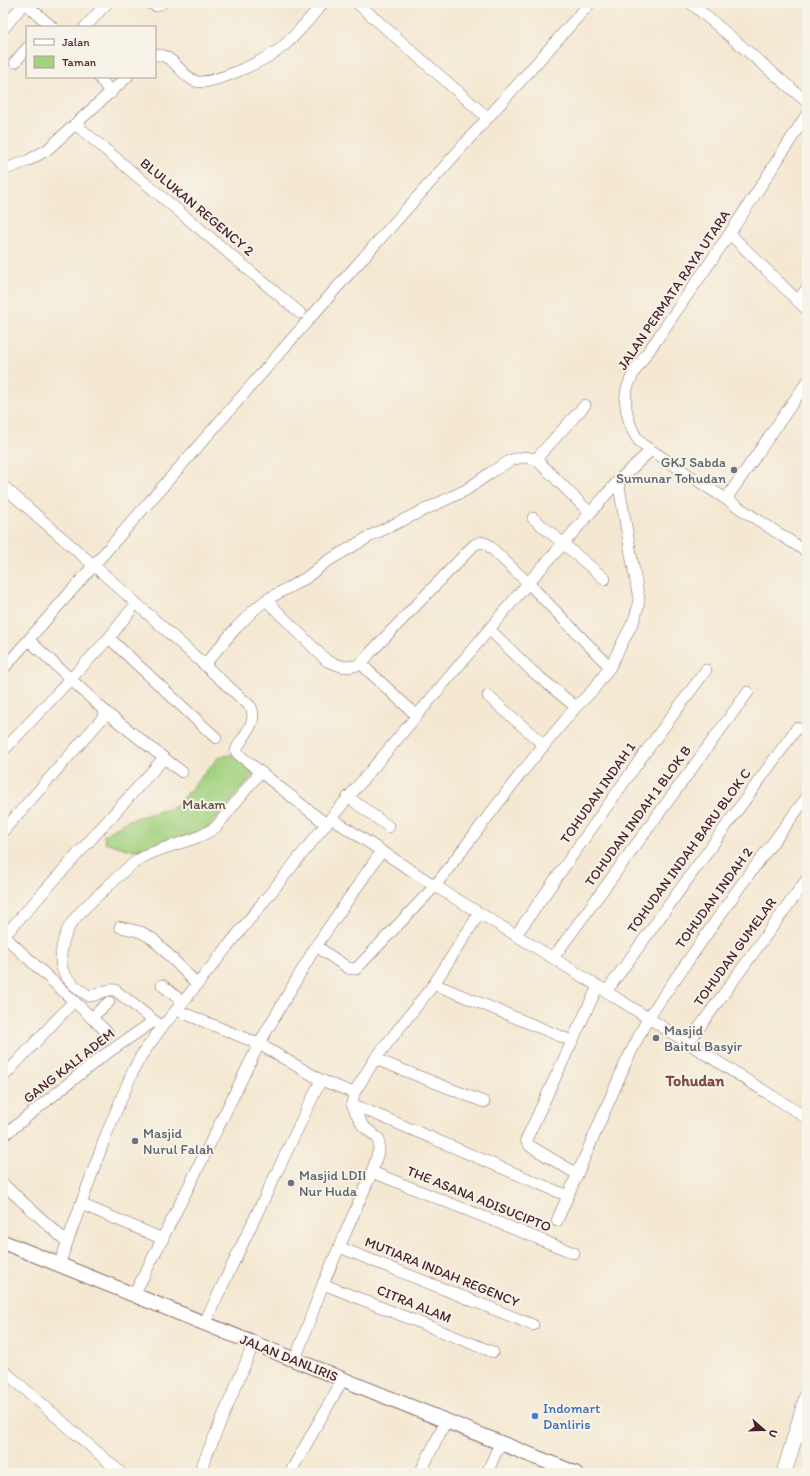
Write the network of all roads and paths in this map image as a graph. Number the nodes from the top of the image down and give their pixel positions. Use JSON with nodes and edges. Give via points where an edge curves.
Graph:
{"nodes":[{"id":1,"x":25,"y":3,"type":"edge"},
{"id":2,"x":107,"y":3,"type":"edge"},
{"id":3,"x":149,"y":3,"type":"edge"},
{"id":4,"x":162,"y":3,"type":"edge"},
{"id":5,"x":323,"y":3,"type":"edge"},
{"id":6,"x":357,"y":3,"type":"edge"},
{"id":7,"x":590,"y":3,"type":"edge"},
{"id":8,"x":692,"y":3,"type":"edge"},
{"id":9,"x":48,"y":26,"type":"edge"},
{"id":10,"x":86,"y":26,"type":"edge"},
{"id":11,"x":4,"y":28,"type":"edge"},
{"id":12,"x":26,"y":49,"type":"edge"},
{"id":13,"x":156,"y":55,"type":"edge"},
{"id":14,"x":15,"y":62,"type":"dead end"},
{"id":15,"x":100,"y":78,"type":"edge"},
{"id":16,"x":126,"y":78,"type":"edge"},
{"id":17,"x":111,"y":93,"type":"junction"},
{"id":18,"x":807,"y":102,"type":"edge"},
{"id":19,"x":807,"y":114,"type":"edge"},
{"id":20,"x":488,"y":118,"type":"junction"},
{"id":21,"x":75,"y":124,"type":"junction"},
{"id":22,"x":4,"y":169,"type":"edge"},
{"id":23,"x":730,"y":234,"type":"junction"},
{"id":24,"x":807,"y":288,"type":"edge"},
{"id":25,"x":798,"y":301,"type":"junction"},
{"id":26,"x":807,"y":310,"type":"edge"},
{"id":27,"x":300,"y":314,"type":"dead end"},
{"id":28,"x":807,"y":382,"type":"edge"},
{"id":29,"x":585,"y":405,"type":"dead end"},
{"id":30,"x":650,"y":451,"type":"junction"},
{"id":31,"x":536,"y":459,"type":"junction"},
{"id":32,"x":620,"y":479,"type":"junction"},
{"id":33,"x":3,"y":486,"type":"edge"},
{"id":34,"x":726,"y":499,"type":"junction"},
{"id":35,"x":590,"y":513,"type":"junction"},
{"id":36,"x":533,"y":518,"type":"dead end"},
{"id":37,"x":563,"y":544,"type":"junction"},
{"id":38,"x":807,"y":552,"type":"edge"},
{"id":39,"x":93,"y":565,"type":"junction"},
{"id":40,"x":605,"y":579,"type":"dead end"},
{"id":41,"x":528,"y":582,"type":"junction"},
{"id":42,"x":266,"y":600,"type":"junction"},
{"id":43,"x":131,"y":610,"type":"dead end"},
{"id":44,"x":489,"y":628,"type":"junction"},
{"id":45,"x":109,"y":638,"type":"junction"},
{"id":46,"x":33,"y":644,"type":"dead end"},
{"id":47,"x":205,"y":664,"type":"junction"},
{"id":48,"x":361,"y":664,"type":"junction"},
{"id":49,"x":610,"y":667,"type":"junction"},
{"id":50,"x":3,"y":669,"type":"edge"},
{"id":51,"x":706,"y":670,"type":"dead end"},
{"id":52,"x":70,"y":679,"type":"junction"},
{"id":53,"x":748,"y":692,"type":"dead end"},
{"id":54,"x":488,"y":696,"type":"dead end"},
{"id":55,"x":576,"y":707,"type":"junction"},
{"id":56,"x":107,"y":713,"type":"junction"},
{"id":57,"x":416,"y":715,"type":"junction"},
{"id":58,"x":797,"y":728,"type":"dead end"},
{"id":59,"x":216,"y":738,"type":"dead end"},
{"id":60,"x":544,"y":745,"type":"junction"},
{"id":61,"x":3,"y":751,"type":"edge"},
{"id":62,"x":164,"y":758,"type":"junction"},
{"id":63,"x":182,"y":772,"type":"dead end"},
{"id":64,"x":260,"y":772,"type":"junction"},
{"id":65,"x":348,"y":796,"type":"junction"},
{"id":66,"x":807,"y":797,"type":"edge"},
{"id":67,"x":328,"y":821,"type":"junction"},
{"id":68,"x":5,"y":826,"type":"edge"},
{"id":69,"x":389,"y":827,"type":"dead end"},
{"id":70,"x":381,"y":852,"type":"junction"},
{"id":71,"x":807,"y":879,"type":"edge"},
{"id":72,"x":435,"y":886,"type":"junction"},
{"id":73,"x":479,"y":914,"type":"junction"},
{"id":74,"x":120,"y":927,"type":"dead end"},
{"id":75,"x":4,"y":935,"type":"edge"},
{"id":76,"x":516,"y":935,"type":"junction"},
{"id":77,"x":316,"y":946,"type":"junction"},
{"id":78,"x":553,"y":958,"type":"junction"},
{"id":79,"x":198,"y":984,"type":"junction"},
{"id":80,"x":434,"y":984,"type":"junction"},
{"id":81,"x":162,"y":985,"type":"dead end"},
{"id":82,"x":602,"y":989,"type":"junction"},
{"id":83,"x":74,"y":1002,"type":"junction"},
{"id":84,"x":109,"y":1002,"type":"dead end"},
{"id":85,"x":180,"y":1006,"type":"junction"},
{"id":86,"x":91,"y":1018,"type":"junction"},
{"id":87,"x":648,"y":1018,"type":"junction"},
{"id":88,"x":158,"y":1024,"type":"junction"},
{"id":89,"x":108,"y":1033,"type":"dead end"},
{"id":90,"x":572,"y":1041,"type":"junction"},
{"id":91,"x":688,"y":1043,"type":"junction"},
{"id":92,"x":259,"y":1044,"type":"junction"},
{"id":93,"x":375,"y":1059,"type":"junction"},
{"id":94,"x":3,"y":1077,"type":"edge"},
{"id":95,"x":321,"y":1080,"type":"junction"},
{"id":96,"x":353,"y":1099,"type":"junction"},
{"id":97,"x":484,"y":1102,"type":"dead end"},
{"id":98,"x":807,"y":1118,"type":"edge"},
{"id":99,"x":3,"y":1136,"type":"edge"},
{"id":100,"x":372,"y":1172,"type":"junction"},
{"id":101,"x":577,"y":1174,"type":"junction"},
{"id":102,"x":3,"y":1184,"type":"edge"},
{"id":103,"x":568,"y":1196,"type":"junction"},
{"id":104,"x":81,"y":1204,"type":"junction"},
{"id":105,"x":557,"y":1221,"type":"dead end"},
{"id":106,"x":163,"y":1239,"type":"junction"},
{"id":107,"x":68,"y":1242,"type":"junction"},
{"id":108,"x":5,"y":1247,"type":"edge"},
{"id":109,"x":339,"y":1248,"type":"junction"},
{"id":110,"x":574,"y":1253,"type":"dead end"},
{"id":111,"x":59,"y":1265,"type":"junction"},
{"id":112,"x":323,"y":1284,"type":"junction"},
{"id":113,"x":134,"y":1295,"type":"junction"},
{"id":114,"x":204,"y":1324,"type":"junction"},
{"id":115,"x":533,"y":1325,"type":"dead end"},
{"id":116,"x":254,"y":1343,"type":"junction"},
{"id":117,"x":493,"y":1352,"type":"dead end"},
{"id":118,"x":295,"y":1360,"type":"junction"},
{"id":119,"x":3,"y":1370,"type":"edge"},
{"id":120,"x":343,"y":1380,"type":"junction"},
{"id":121,"x":807,"y":1396,"type":"edge"},
{"id":122,"x":446,"y":1421,"type":"junction"},
{"id":123,"x":801,"y":1436,"type":"edge"},
{"id":124,"x":500,"y":1443,"type":"junction"},
{"id":125,"x":121,"y":1473,"type":"edge"},
{"id":126,"x":199,"y":1473,"type":"edge"},
{"id":127,"x":290,"y":1473,"type":"edge"},
{"id":128,"x":420,"y":1473,"type":"edge"},
{"id":129,"x":487,"y":1473,"type":"edge"},
{"id":130,"x":575,"y":1473,"type":"edge"},
{"id":131,"x":784,"y":1473,"type":"edge"}],
"edges":[{"from":1,"to":9,"type":"street"},
{"from":1,"to":11,"type":"street"},
{"from":2,"to":10,"type":"street"},
{"from":3,"to":4,"type":"street","via":[[156,6]]},
{"from":5,"to":13,"type":"street","via":[[281,48],[261,61],[211,81],[195,81],[167,58]]},
{"from":6,"to":20,"type":"street"},
{"from":7,"to":20,"type":"street"},
{"from":8,"to":18,"type":"street"},
{"from":12,"to":14,"type":"street"},
{"from":15,"to":17,"type":"street"},
{"from":16,"to":17,"type":"street"},
{"from":17,"to":21,"type":"street"},
{"from":19,"to":23,"type":"street","name":"JALAN PERMATA RAYA UTARA"},
{"from":20,"to":39,"type":"street"},
{"from":21,"to":22,"type":"street","via":[[37,157]]},
{"from":21,"to":27,"type":"street","name":"BLULUKAN REGENCY 2"},
{"from":23,"to":25,"type":"street"},
{"from":23,"to":30,"type":"street","name":"JALAN PERMATA RAYA UTARA","via":[[646,354],[626,390],[631,428],[637,440]]},
{"from":24,"to":25,"type":"street"},
{"from":25,"to":26,"type":"street"},
{"from":28,"to":34,"type":"street"},
{"from":29,"to":31,"type":"street"},
{"from":30,"to":32,"type":"street"},
{"from":30,"to":34,"type":"street","name":"JALAN PERMATA RAYA UTARA"},
{"from":31,"to":35,"type":"street"},
{"from":31,"to":42,"type":"street","via":[[518,458],[502,465],[466,490],[366,538],[326,562],[306,578]]},
{"from":32,"to":35,"type":"street"},
{"from":32,"to":49,"type":"street","via":[[639,599],[634,620]]},
{"from":33,"to":39,"type":"street"},
{"from":34,"to":38,"type":"street","name":"JALAN PERMATA RAYA UTARA"},
{"from":35,"to":37,"type":"street"},
{"from":36,"to":37,"type":"street"},
{"from":37,"to":40,"type":"street"},
{"from":37,"to":41,"type":"street"},
{"from":39,"to":47,"type":"street"},
{"from":39,"to":50,"type":"street"},
{"from":41,"to":44,"type":"street"},
{"from":41,"to":48,"type":"street","via":[[487,544],[475,544]]},
{"from":41,"to":49,"type":"street"},
{"from":42,"to":47,"type":"street","via":[[245,619]]},
{"from":42,"to":48,"type":"street","via":[[327,661],[344,667]]},
{"from":43,"to":45,"type":"street"},
{"from":44,"to":55,"type":"street","via":[[532,671]]},
{"from":44,"to":57,"type":"street"},
{"from":45,"to":52,"type":"street"},
{"from":45,"to":59,"type":"street"},
{"from":46,"to":52,"type":"street"},
{"from":47,"to":64,"type":"street","via":[[251,707],[252,722],[236,751]]},
{"from":48,"to":57,"type":"street"},
{"from":49,"to":55,"type":"street"},
{"from":51,"to":76,"type":"street","name":"TOHUDAN INDAH 1"},
{"from":52,"to":56,"type":"street"},
{"from":52,"to":61,"type":"street"},
{"from":53,"to":78,"type":"street","name":"TOHUDAN INDAH 1 BLOK B"},
{"from":54,"to":60,"type":"street"},
{"from":55,"to":60,"type":"street"},
{"from":56,"to":62,"type":"street"},
{"from":56,"to":68,"type":"street"},
{"from":57,"to":65,"type":"street"},
{"from":58,"to":82,"type":"street","name":"TOHUDAN INDAH BARU BLOK C"},
{"from":60,"to":72,"type":"street"},
{"from":62,"to":63,"type":"street"},
{"from":62,"to":75,"type":"street"},
{"from":64,"to":67,"type":"street"},
{"from":64,"to":88,"type":"street","via":[[216,827],[197,838],[140,859],[75,919],[66,934],[62,951],[62,969],[70,980],[89,996],[114,990]]},
{"from":65,"to":67,"type":"street"},
{"from":65,"to":69,"type":"street"},
{"from":66,"to":87,"type":"street","name":"TOHUDAN INDAH 2","via":[[741,885]]},
{"from":67,"to":70,"type":"street"},
{"from":67,"to":79,"type":"street"},
{"from":70,"to":72,"type":"street"},
{"from":70,"to":77,"type":"street"},
{"from":71,"to":91,"type":"street","name":"TOHUDAN GUMELAR"},
{"from":72,"to":73,"type":"street"},
{"from":72,"to":77,"type":"street","via":[[356,968],[348,968]]},
{"from":73,"to":76,"type":"street"},
{"from":73,"to":80,"type":"street"},
{"from":74,"to":79,"type":"street","via":[[141,932],[153,939]]},
{"from":75,"to":83,"type":"street"},
{"from":76,"to":78,"type":"street"},
{"from":77,"to":92,"type":"street"},
{"from":78,"to":82,"type":"street"},
{"from":79,"to":85,"type":"street"},
{"from":80,"to":90,"type":"street"},
{"from":80,"to":93,"type":"street"},
{"from":81,"to":85,"type":"street"},
{"from":82,"to":87,"type":"street"},
{"from":82,"to":90,"type":"street","name":"TOHUDAN INDAH BARU BLOK C"},
{"from":83,"to":86,"type":"street"},
{"from":83,"to":94,"type":"street"},
{"from":84,"to":86,"type":"street"},
{"from":85,"to":88,"type":"street"},
{"from":85,"to":92,"type":"street","via":[[218,1028]]},
{"from":86,"to":89,"type":"street"},
{"from":87,"to":91,"type":"street"},
{"from":87,"to":101,"type":"street","name":"TOHUDAN INDAH 2"},
{"from":88,"to":99,"type":"street","name":"GANG KALI ADEM","via":[[100,1058]]},
{"from":88,"to":104,"type":"street","via":[[133,1071]]},
{"from":90,"to":101,"type":"street","name":"TOHUDAN INDAH BARU BLOK C","via":[[526,1140],[530,1146]]},
{"from":91,"to":98,"type":"street"},
{"from":92,"to":95,"type":"street"},
{"from":92,"to":106,"type":"street"},
{"from":93,"to":96,"type":"street"},
{"from":93,"to":97,"type":"street"},
{"from":95,"to":96,"type":"street"},
{"from":95,"to":114,"type":"street"},
{"from":96,"to":100,"type":"street","via":[[363,1126],[378,1139],[379,1149]]},
{"from":96,"to":103,"type":"street"},
{"from":100,"to":109,"type":"street"},
{"from":100,"to":110,"type":"street","name":"THE ASANA ADISUCIPTO"},
{"from":101,"to":103,"type":"street","name":"TOHUDAN INDAH 2"},
{"from":102,"to":107,"type":"street"},
{"from":103,"to":105,"type":"street","name":"TOHUDAN INDAH 2"},
{"from":104,"to":106,"type":"street"},
{"from":104,"to":107,"type":"street"},
{"from":106,"to":113,"type":"street"},
{"from":107,"to":111,"type":"street"},
{"from":108,"to":111,"type":"street","name":"JALAN DANLIRIS"},
{"from":109,"to":112,"type":"street"},
{"from":109,"to":115,"type":"street","name":"MUTIARA INDAH REGENCY"},
{"from":111,"to":113,"type":"street","name":"JALAN DANLIRIS"},
{"from":112,"to":117,"type":"street","name":"CITRA ALAM"},
{"from":112,"to":118,"type":"street"},
{"from":113,"to":114,"type":"street","name":"JALAN DANLIRIS"},
{"from":114,"to":116,"type":"street","name":"JALAN DANLIRIS"},
{"from":116,"to":118,"type":"street","name":"JALAN DANLIRIS"},
{"from":116,"to":126,"type":"street"},
{"from":118,"to":120,"type":"street","name":"JALAN DANLIRIS"},
{"from":119,"to":125,"type":"street"},
{"from":120,"to":122,"type":"street","name":"JALAN DANLIRIS"},
{"from":120,"to":127,"type":"street"},
{"from":121,"to":123,"type":"main road"},
{"from":122,"to":124,"type":"street","name":"JALAN DANLIRIS"},
{"from":122,"to":128,"type":"street"},
{"from":123,"to":131,"type":"main road"},
{"from":124,"to":129,"type":"street"},
{"from":124,"to":130,"type":"street","name":"JALAN DANLIRIS"}]}
